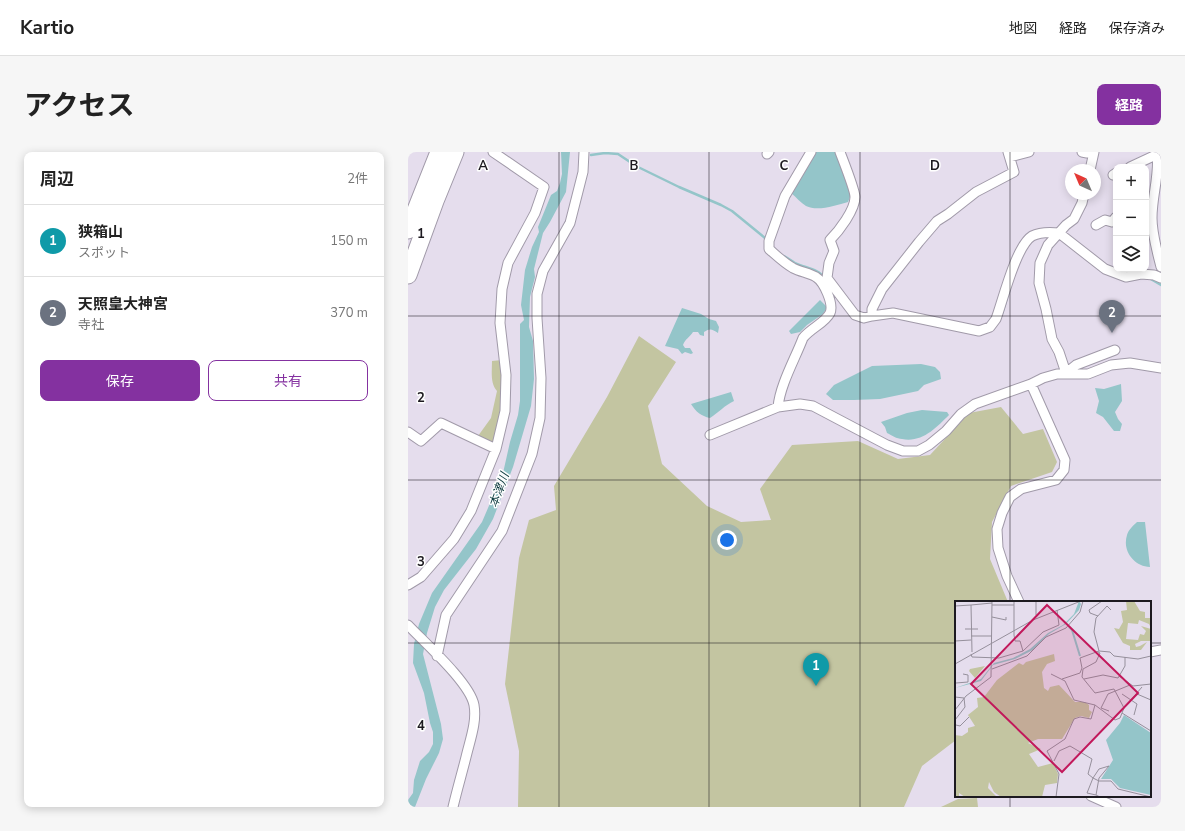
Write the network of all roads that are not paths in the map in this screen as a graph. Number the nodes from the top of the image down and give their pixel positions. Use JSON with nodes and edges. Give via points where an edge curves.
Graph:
{"nodes":[{"id":1,"x":439,"y":152,"type":"edge"},
{"id":2,"x":455,"y":152,"type":"edge"},
{"id":3,"x":493,"y":152,"type":"edge"},
{"id":4,"x":584,"y":152,"type":"edge"},
{"id":5,"x":811,"y":152,"type":"edge"},
{"id":6,"x":840,"y":152,"type":"edge"},
{"id":7,"x":1029,"y":152,"type":"edge"},
{"id":8,"x":1082,"y":152,"type":"edge"},
{"id":9,"x":1093,"y":152,"type":"edge"},
{"id":10,"x":1009,"y":155,"type":"edge"},
{"id":11,"x":1159,"y":158,"type":"edge"},
{"id":12,"x":1091,"y":164,"type":"edge"},
{"id":13,"x":1140,"y":164,"type":"edge"},
{"id":14,"x":1083,"y":200,"type":"edge"},
{"id":15,"x":1153,"y":217,"type":"edge"},
{"id":16,"x":1113,"y":221,"type":"edge"},
{"id":17,"x":1096,"y":226,"type":"dead end"},
{"id":18,"x":408,"y":230,"type":"edge"},
{"id":19,"x":1060,"y":233,"type":"junction"},
{"id":20,"x":1161,"y":267,"type":"edge"},
{"id":21,"x":408,"y":274,"type":"edge"},
{"id":22,"x":1161,"y":278,"type":"edge"},
{"id":23,"x":872,"y":316,"type":"junction"},
{"id":24,"x":1114,"y":350,"type":"dead end"},
{"id":25,"x":1161,"y":368,"type":"edge"},
{"id":26,"x":1066,"y":373,"type":"junction"},
{"id":27,"x":1031,"y":384,"type":"junction"},
{"id":28,"x":778,"y":407,"type":"junction"},
{"id":29,"x":408,"y":432,"type":"edge"},
{"id":30,"x":710,"y":434,"type":"dead end"},
{"id":31,"x":496,"y":449,"type":"junction"},
{"id":32,"x":408,"y":585,"type":"edge"},
{"id":33,"x":1019,"y":601,"type":"edge"},
{"id":34,"x":408,"y":626,"type":"edge"},
{"id":35,"x":1161,"y":650,"type":"edge"},
{"id":36,"x":1151,"y":652,"type":"edge"},
{"id":37,"x":436,"y":654,"type":"junction"},
{"id":38,"x":1093,"y":797,"type":"edge"},
{"id":39,"x":453,"y":807,"type":"edge"},
{"id":40,"x":1116,"y":807,"type":"edge"}],
"edges":[{"from":1,"to":18,"type":"highway"},
{"from":2,"to":21,"type":"highway"},
{"from":3,"to":31,"type":"street","via":[[544,187],[535,213],[508,264],[502,289],[500,322],[506,375],[505,412]]},
{"from":4,"to":37,"type":"street","via":[[583,172],[570,223],[543,271],[537,294],[542,378],[540,418],[532,454],[502,531],[446,615]]},
{"from":5,"to":28,"type":"street","via":[[785,196],[769,241],[769,249],[782,261],[818,278],[831,302],[830,312],[803,338]]},
{"from":6,"to":23,"type":"street","via":[[855,197],[841,228],[830,240],[834,251],[827,278],[855,315],[864,318]]},
{"from":7,"to":10,"type":"street"},
{"from":8,"to":9,"type":"street"},
{"from":9,"to":12,"type":"street"},
{"from":10,"to":23,"type":"street","via":[[1014,172],[976,192],[937,221],[882,289],[872,309]]},
{"from":11,"to":13,"type":"street"},
{"from":11,"to":15,"type":"street"},
{"from":14,"to":19,"type":"street","via":[[1074,219]]},
{"from":15,"to":20,"type":"street"},
{"from":16,"to":17,"type":"street","via":[[1105,220]]},
{"from":19,"to":22,"type":"street","via":[[1105,269],[1126,277],[1141,274]]},
{"from":19,"to":23,"type":"street","via":[[1032,236],[1024,244],[1017,257],[996,319],[990,327],[979,331],[893,313]]},
{"from":19,"to":26,"type":"street","via":[[1048,245],[1040,264],[1039,283],[1052,339]]},
{"from":24,"to":26,"type":"street","via":[[1076,365]]},
{"from":25,"to":26,"type":"street","via":[[1130,363],[1111,365],[1088,374]]},
{"from":26,"to":27,"type":"street"},
{"from":27,"to":28,"type":"street","via":[[975,404],[929,445],[918,450],[903,451],[887,445],[813,406],[800,404]]},
{"from":27,"to":33,"type":"street","via":[[1065,460],[1064,470],[1056,480],[1021,489],[1010,497],[1002,513],[997,529],[998,548]]},
{"from":28,"to":30,"type":"street"},
{"from":29,"to":31,"type":"street","via":[[421,441],[441,423]]},
{"from":31,"to":32,"type":"street","via":[[471,511],[454,539],[421,577]]},
{"from":34,"to":37,"type":"street"},
{"from":35,"to":36,"type":"street"},
{"from":37,"to":39,"type":"street","via":[[461,681],[473,704],[472,735]]},
{"from":38,"to":40,"type":"street"}]}
